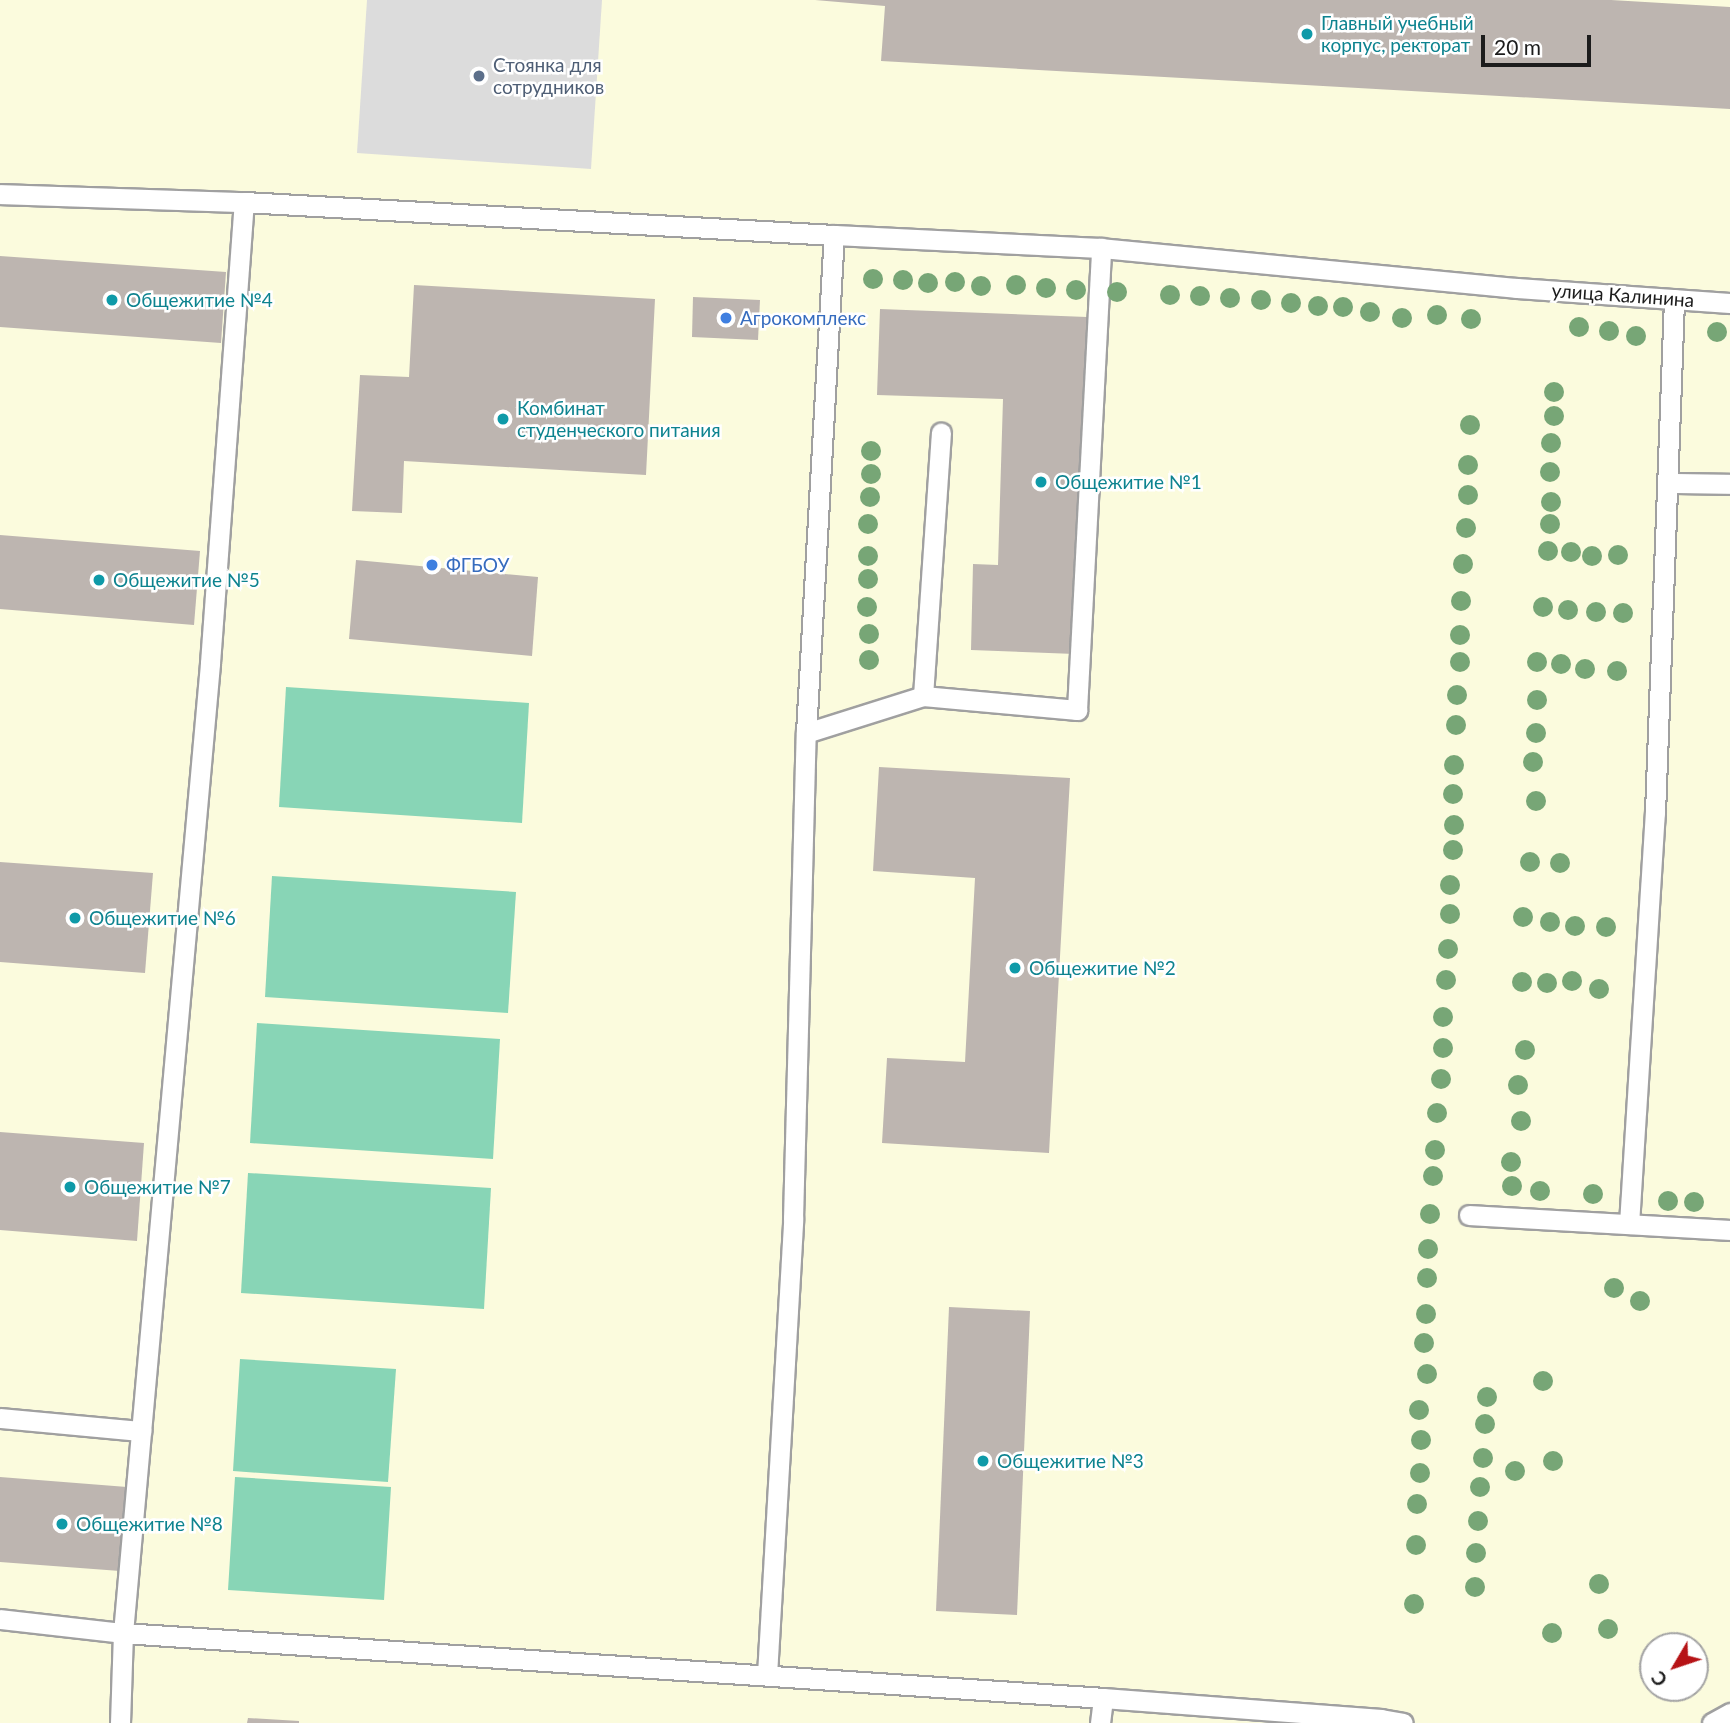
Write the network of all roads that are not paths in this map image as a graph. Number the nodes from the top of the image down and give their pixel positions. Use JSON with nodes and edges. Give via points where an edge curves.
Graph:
{"nodes":[{"id":1,"x":0,"y":194,"type":"edge"},
{"id":2,"x":244,"y":202,"type":"junction"},
{"id":3,"x":834,"y":235,"type":"junction"},
{"id":4,"x":1101,"y":248,"type":"junction"},
{"id":5,"x":1674,"y":299,"type":"junction"},
{"id":6,"x":1730,"y":303,"type":"edge"},
{"id":7,"x":941,"y":433,"type":"dead end"},
{"id":8,"x":1669,"y":483,"type":"junction"},
{"id":9,"x":1730,"y":484,"type":"edge"},
{"id":10,"x":923,"y":696,"type":"junction"},
{"id":11,"x":806,"y":733,"type":"junction"},
{"id":12,"x":1469,"y":1215,"type":"dead end"},
{"id":13,"x":1629,"y":1224,"type":"junction"},
{"id":14,"x":1730,"y":1230,"type":"edge"},
{"id":15,"x":0,"y":1418,"type":"edge"},
{"id":16,"x":141,"y":1431,"type":"junction"},
{"id":17,"x":0,"y":1619,"type":"edge"},
{"id":18,"x":123,"y":1633,"type":"junction"},
{"id":19,"x":766,"y":1675,"type":"junction"},
{"id":20,"x":1102,"y":1698,"type":"junction"},
{"id":21,"x":1730,"y":1713,"type":"edge"},
{"id":22,"x":120,"y":1723,"type":"edge"},
{"id":23,"x":1100,"y":1723,"type":"edge"},
{"id":24,"x":1403,"y":1723,"type":"edge"},
{"id":25,"x":1712,"y":1723,"type":"edge"}],
"edges":[{"from":1,"to":2,"type":"lane","name":"улица Калинина"},
{"from":2,"to":3,"type":"lane","name":"улица Калинина"},
{"from":2,"to":16,"type":"lane","via":[[210,663]]},
{"from":3,"to":4,"type":"lane","name":"улица Калинина"},
{"from":3,"to":11,"type":"lane"},
{"from":4,"to":5,"type":"lane","name":"улица Калинина"},
{"from":4,"to":10,"type":"lane","via":[[1077,710]]},
{"from":5,"to":6,"type":"lane","name":"улица Калинина"},
{"from":5,"to":8,"type":"lane"},
{"from":7,"to":10,"type":"lane"},
{"from":8,"to":9,"type":"lane"},
{"from":8,"to":13,"type":"lane","via":[[1655,813]]},
{"from":10,"to":11,"type":"lane"},
{"from":11,"to":19,"type":"lane","via":[[793,1219]]},
{"from":12,"to":13,"type":"lane"},
{"from":13,"to":14,"type":"lane"},
{"from":15,"to":16,"type":"lane"},
{"from":16,"to":18,"type":"lane"},
{"from":17,"to":18,"type":"lane"},
{"from":18,"to":19,"type":"lane"},
{"from":18,"to":22,"type":"lane"},
{"from":19,"to":20,"type":"lane"},
{"from":20,"to":23,"type":"lane"},
{"from":20,"to":24,"type":"lane"},
{"from":21,"to":25,"type":"lane"}]}
